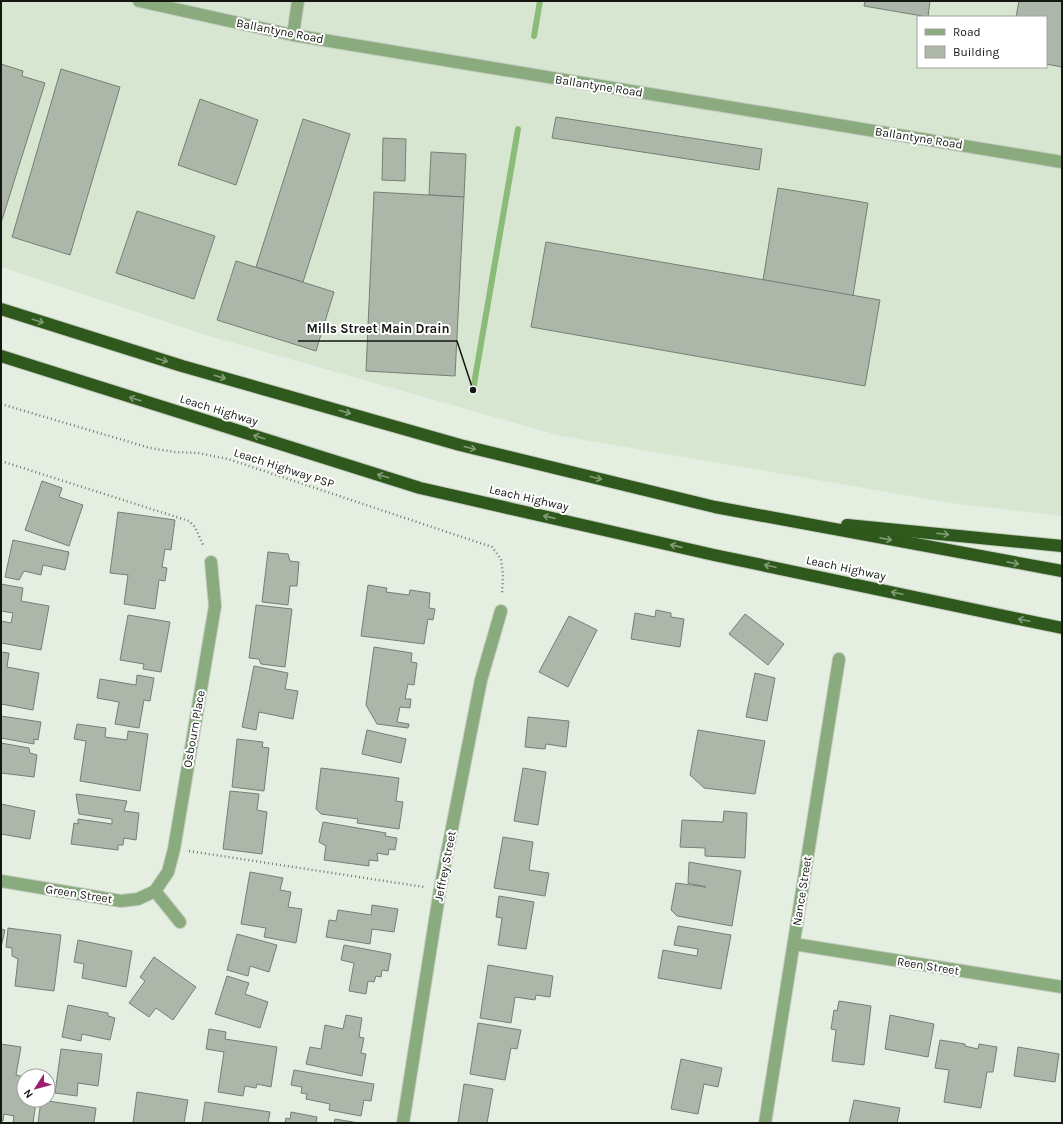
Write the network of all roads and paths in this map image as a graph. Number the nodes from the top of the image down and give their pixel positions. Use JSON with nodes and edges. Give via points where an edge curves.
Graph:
{"nodes":[{"id":1,"x":139,"y":1,"type":"edge"},
{"id":2,"x":298,"y":1,"type":"edge"},
{"id":3,"x":293,"y":35,"type":"junction"},
{"id":4,"x":1062,"y":162,"type":"edge"},
{"id":5,"x":1,"y":309,"type":"edge"},
{"id":6,"x":1,"y":356,"type":"edge"},
{"id":7,"x":1,"y":404,"type":"edge"},
{"id":8,"x":1,"y":461,"type":"edge"},
{"id":9,"x":765,"y":516,"type":"junction"},
{"id":10,"x":1062,"y":546,"type":"edge"},
{"id":11,"x":211,"y":562,"type":"joint"},
{"id":12,"x":1062,"y":571,"type":"edge"},
{"id":13,"x":501,"y":611,"type":"joint"},
{"id":14,"x":1062,"y":628,"type":"edge"},
{"id":15,"x":839,"y":659,"type":"dead end"},
{"id":16,"x":174,"y":849,"type":"junction"},
{"id":17,"x":1,"y":881,"type":"edge"},
{"id":18,"x":440,"y":889,"type":"junction"},
{"id":19,"x":155,"y":891,"type":"junction"},
{"id":20,"x":180,"y":922,"type":"dead end"},
{"id":21,"x":794,"y":944,"type":"junction"},
{"id":22,"x":1062,"y":987,"type":"edge"},
{"id":23,"x":403,"y":1123,"type":"edge"},
{"id":24,"x":765,"y":1123,"type":"edge"}],
"edges":[{"from":1,"to":3,"type":"street","name":"Ballantyne Road"},
{"from":2,"to":3,"type":"street"},
{"from":3,"to":4,"type":"street","name":"Ballantyne Road"},
{"from":5,"to":9,"type":"highway","one_way":true,"via":[[182,366],[460,445],[715,507]]},
{"from":14,"to":6,"type":"highway","name":"Leach Highway","one_way":true,"via":[[714,555],[420,488]]},
{"from":7,"to":13,"type":"path","name":"Leach Highway PSP","via":[[150,448],[228,459],[492,547],[501,559]]},
{"from":8,"to":11,"type":"path","via":[[189,521],[195,527]]},
{"from":9,"to":10,"type":"highway","one_way":true},
{"from":9,"to":12,"type":"highway","one_way":true},
{"from":11,"to":16,"type":"street","name":"Osbourn Place","via":[[215,606]]},
{"from":13,"to":18,"type":"street","name":"Jeffrey Street","via":[[481,680]]},
{"from":15,"to":21,"type":"street","name":"Nance Street"},
{"from":16,"to":18,"type":"path"},
{"from":16,"to":19,"type":"street","name":"Osbourn Place","via":[[168,872]]},
{"from":17,"to":19,"type":"street","name":"Green Street","via":[[122,901],[138,899]]},
{"from":18,"to":23,"type":"street","name":"Jeffrey Street"},
{"from":19,"to":20,"type":"street"},
{"from":21,"to":22,"type":"street","name":"Reen Street"},
{"from":21,"to":24,"type":"street","name":"Nance Street"}]}
